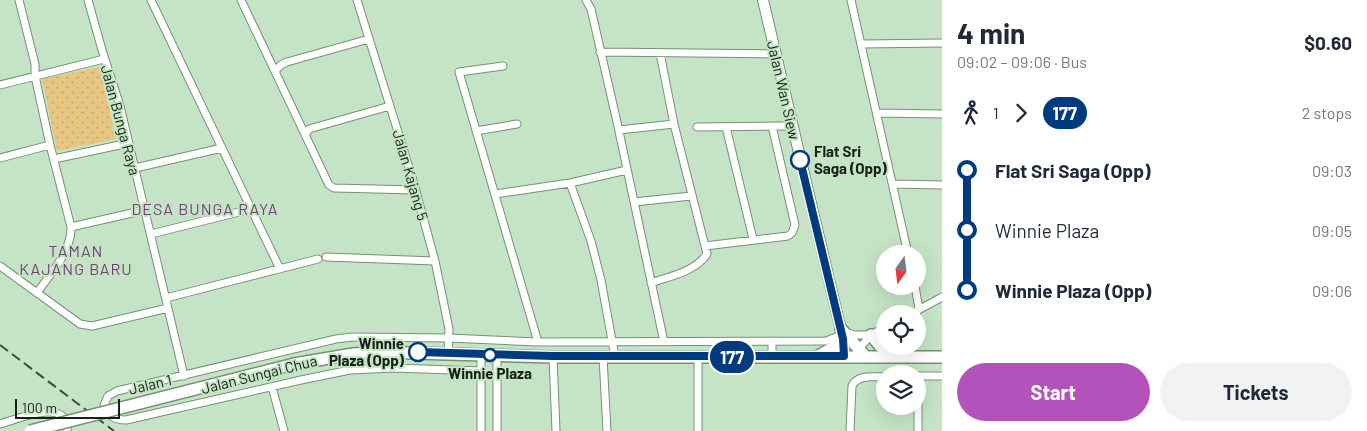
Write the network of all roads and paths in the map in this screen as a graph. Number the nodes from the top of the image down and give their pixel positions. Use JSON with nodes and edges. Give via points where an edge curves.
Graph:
{"nodes":[{"id":1,"x":19,"y":0,"type":"edge"},
{"id":2,"x":88,"y":0,"type":"edge"},
{"id":3,"x":151,"y":0,"type":"edge"},
{"id":4,"x":357,"y":0,"type":"edge"},
{"id":5,"x":586,"y":0,"type":"edge"},
{"id":6,"x":762,"y":0,"type":"edge"},
{"id":7,"x":851,"y":0,"type":"edge"},
{"id":8,"x":243,"y":1,"type":"edge"},
{"id":9,"x":369,"y":39,"type":"junction"},
{"id":10,"x":942,"y":43,"type":"edge"},
{"id":11,"x":862,"y":44,"type":"junction"},
{"id":12,"x":600,"y":52,"type":"junction"},
{"id":13,"x":660,"y":53,"type":"junction"},
{"id":14,"x":775,"y":54,"type":"junction"},
{"id":15,"x":104,"y":59,"type":"junction"},
{"id":16,"x":503,"y":66,"type":"dead end"},
{"id":17,"x":275,"y":71,"type":"junction"},
{"id":18,"x":36,"y":76,"type":"junction"},
{"id":19,"x":0,"y":85,"type":"edge"},
{"id":20,"x":390,"y":106,"type":"junction"},
{"id":21,"x":878,"y":113,"type":"junction"},
{"id":22,"x":942,"y":114,"type":"edge"},
{"id":23,"x":517,"y":124,"type":"dead end"},
{"id":24,"x":674,"y":124,"type":"junction"},
{"id":25,"x":772,"y":126,"type":"junction"},
{"id":26,"x":792,"y":126,"type":"junction"},
{"id":27,"x":697,"y":127,"type":"dead end"},
{"id":28,"x":726,"y":127,"type":"junction"},
{"id":29,"x":619,"y":130,"type":"junction"},
{"id":30,"x":476,"y":131,"type":"junction"},
{"id":31,"x":305,"y":135,"type":"junction"},
{"id":32,"x":129,"y":143,"type":"junction"},
{"id":33,"x":50,"y":145,"type":"junction"},
{"id":34,"x":222,"y":148,"type":"junction"},
{"id":35,"x":0,"y":158,"type":"edge"},
{"id":36,"x":54,"y":159,"type":"junction"},
{"id":37,"x":135,"y":168,"type":"junction"},
{"id":38,"x":627,"y":170,"type":"junction"},
{"id":39,"x":570,"y":183,"type":"junction"},
{"id":40,"x":893,"y":184,"type":"junction"},
{"id":41,"x":942,"y":185,"type":"edge"},
{"id":42,"x":416,"y":190,"type":"junction"},
{"id":43,"x":495,"y":194,"type":"junction"},
{"id":44,"x":691,"y":196,"type":"junction"},
{"id":45,"x":634,"y":202,"type":"junction"},
{"id":46,"x":251,"y":209,"type":"junction"},
{"id":47,"x":145,"y":210,"type":"junction"},
{"id":48,"x":71,"y":227,"type":"junction"},
{"id":49,"x":151,"y":234,"type":"junction"},
{"id":50,"x":753,"y":239,"type":"junction"},
{"id":51,"x":906,"y":245,"type":"edge"},
{"id":52,"x":704,"y":246,"type":"junction"},
{"id":53,"x":326,"y":257,"type":"dead end"},
{"id":54,"x":318,"y":260,"type":"dead end"},
{"id":55,"x":435,"y":261,"type":"junction"},
{"id":56,"x":0,"y":266,"type":"edge"},
{"id":57,"x":280,"y":269,"type":"junction"},
{"id":58,"x":651,"y":282,"type":"junction"},
{"id":59,"x":37,"y":293,"type":"junction"},
{"id":60,"x":942,"y":297,"type":"edge"},
{"id":61,"x":166,"y":298,"type":"junction"},
{"id":62,"x":926,"y":305,"type":"edge"},
{"id":63,"x":168,"y":308,"type":"junction"},
{"id":64,"x":841,"y":332,"type":"junction"},
{"id":65,"x":876,"y":332,"type":"edge"},
{"id":66,"x":871,"y":335,"type":"junction"},
{"id":67,"x":402,"y":337,"type":"junction"},
{"id":68,"x":449,"y":338,"type":"junction"},
{"id":69,"x":772,"y":341,"type":"junction"},
{"id":70,"x":538,"y":342,"type":"junction"},
{"id":71,"x":613,"y":342,"type":"junction"},
{"id":72,"x":664,"y":342,"type":"junction"},
{"id":73,"x":403,"y":352,"type":"junction"},
{"id":74,"x":448,"y":353,"type":"junction"},
{"id":75,"x":481,"y":354,"type":"junction"},
{"id":76,"x":497,"y":355,"type":"junction"},
{"id":77,"x":855,"y":355,"type":"junction"},
{"id":78,"x":553,"y":356,"type":"junction"},
{"id":79,"x":615,"y":356,"type":"junction"},
{"id":80,"x":772,"y":356,"type":"junction"},
{"id":81,"x":603,"y":357,"type":"junction"},
{"id":82,"x":698,"y":357,"type":"junction"},
{"id":83,"x":817,"y":357,"type":"junction"},
{"id":84,"x":898,"y":357,"type":"junction"},
{"id":85,"x":942,"y":357,"type":"edge"},
{"id":86,"x":481,"y":371,"type":"junction"},
{"id":87,"x":184,"y":376,"type":"junction"},
{"id":88,"x":926,"y":376,"type":"edge"},
{"id":89,"x":942,"y":376,"type":"edge"},
{"id":90,"x":876,"y":377,"type":"edge"},
{"id":91,"x":272,"y":386,"type":"junction"},
{"id":92,"x":918,"y":415,"type":"edge"},
{"id":93,"x":0,"y":424,"type":"edge"},
{"id":94,"x":481,"y":430,"type":"edge"},
{"id":95,"x":30,"y":431,"type":"edge"},
{"id":96,"x":67,"y":431,"type":"edge"},
{"id":97,"x":284,"y":431,"type":"edge"},
{"id":98,"x":498,"y":431,"type":"edge"},
{"id":99,"x":556,"y":431,"type":"edge"},
{"id":100,"x":607,"y":431,"type":"edge"},
{"id":101,"x":698,"y":431,"type":"edge"},
{"id":102,"x":850,"y":431,"type":"edge"},
{"id":103,"x":918,"y":431,"type":"edge"}],
"edges":[{"from":1,"to":18,"type":"street"},
{"from":2,"to":15,"type":"street","name":"Jalan Bunga Raya"},
{"from":3,"to":34,"type":"street"},
{"from":4,"to":9,"type":"street","name":"Jalan Kajang 5"},
{"from":5,"to":12,"type":"street"},
{"from":6,"to":14,"type":"street","name":"Jalan Wan Siew"},
{"from":7,"to":11,"type":"street"},
{"from":8,"to":17,"type":"street"},
{"from":9,"to":17,"type":"street","via":[[281,64]]},
{"from":9,"to":20,"type":"street","name":"Jalan Kajang 5"},
{"from":10,"to":11,"type":"street"},
{"from":11,"to":21,"type":"street"},
{"from":12,"to":13,"type":"street"},
{"from":12,"to":29,"type":"street"},
{"from":13,"to":14,"type":"street"},
{"from":13,"to":24,"type":"street"},
{"from":14,"to":26,"type":"street","name":"Jalan Wan Siew"},
{"from":15,"to":18,"type":"street"},
{"from":15,"to":32,"type":"street","name":"Jalan Bunga Raya"},
{"from":16,"to":30,"type":"street","via":[[459,72]]},
{"from":17,"to":31,"type":"street"},
{"from":18,"to":19,"type":"street"},
{"from":18,"to":33,"type":"street"},
{"from":20,"to":31,"type":"street","via":[[309,129]]},
{"from":20,"to":42,"type":"street","name":"Jalan Kajang 5"},
{"from":21,"to":22,"type":"street"},
{"from":21,"to":40,"type":"street"},
{"from":23,"to":30,"type":"street"},
{"from":24,"to":29,"type":"street"},
{"from":24,"to":44,"type":"street"},
{"from":25,"to":26,"type":"street"},
{"from":25,"to":28,"type":"street"},
{"from":25,"to":50,"type":"street","via":[[795,225],[788,236]]},
{"from":26,"to":64,"type":"street","name":"Jalan Wan Siew"},
{"from":27,"to":28,"type":"street"},
{"from":28,"to":50,"type":"street"},
{"from":29,"to":38,"type":"street"},
{"from":30,"to":43,"type":"street"},
{"from":31,"to":42,"type":"street","via":[[329,185],[334,188]]},
{"from":32,"to":36,"type":"street"},
{"from":32,"to":37,"type":"street","name":"Jalan Bunga Raya"},
{"from":33,"to":35,"type":"street"},
{"from":33,"to":36,"type":"street"},
{"from":34,"to":37,"type":"street"},
{"from":34,"to":46,"type":"street"},
{"from":36,"to":48,"type":"street"},
{"from":37,"to":47,"type":"street","name":"Jalan Bunga Raya"},
{"from":38,"to":39,"type":"street"},
{"from":38,"to":45,"type":"street"},
{"from":39,"to":43,"type":"street"},
{"from":39,"to":71,"type":"street","via":[[602,280]]},
{"from":40,"to":41,"type":"street"},
{"from":40,"to":51,"type":"street"},
{"from":42,"to":55,"type":"street","name":"Jalan Kajang 5"},
{"from":43,"to":70,"type":"street"},
{"from":44,"to":45,"type":"street"},
{"from":44,"to":52,"type":"street"},
{"from":45,"to":58,"type":"street"},
{"from":46,"to":49,"type":"street"},
{"from":46,"to":57,"type":"street"},
{"from":47,"to":48,"type":"street"},
{"from":47,"to":49,"type":"street","name":"Jalan Bunga Raya"},
{"from":48,"to":59,"type":"street","via":[[65,252]]},
{"from":49,"to":61,"type":"street","name":"Jalan Bunga Raya"},
{"from":50,"to":52,"type":"street"},
{"from":52,"to":58,"type":"street","via":[[707,254],[698,264]]},
{"from":53,"to":55,"type":"street"},
{"from":54,"to":57,"type":"street"},
{"from":55,"to":68,"type":"street","name":"Jalan Kajang 5"},
{"from":56,"to":59,"type":"street"},
{"from":57,"to":61,"type":"street"},
{"from":58,"to":72,"type":"street"},
{"from":59,"to":63,"type":"street","via":[[80,324],[92,326]]},
{"from":60,"to":62,"type":"street"},
{"from":61,"to":63,"type":"street","name":"Jalan Bunga Raya"},
{"from":63,"to":87,"type":"street","name":"Jalan Bunga Raya"},
{"from":64,"to":66,"type":"street"},
{"from":64,"to":69,"type":"street","name":"Jalan 1","via":[[826,341]]},
{"from":64,"to":77,"type":"main road"},
{"from":64,"to":83,"type":"main road","via":[[838,343]]},
{"from":65,"to":66,"type":"street"},
{"from":66,"to":77,"type":"street"},
{"from":66,"to":84,"type":"main road","via":[[880,346]]},
{"from":67,"to":68,"type":"street","name":"Jalan 1"},
{"from":67,"to":73,"type":"street"},
{"from":67,"to":87,"type":"street","name":"Jalan 1","via":[[336,339]]},
{"from":68,"to":70,"type":"street","name":"Jalan 1"},
{"from":68,"to":74,"type":"street","name":"Jalan Kajang 5"},
{"from":69,"to":72,"type":"street","name":"Jalan 1"},
{"from":69,"to":80,"type":"street"},
{"from":70,"to":71,"type":"street","name":"Jalan 1"},
{"from":71,"to":72,"type":"street","name":"Jalan 1"},
{"from":71,"to":79,"type":"street"},
{"from":73,"to":74,"type":"main road","name":"Jalan Sungai Chua"},
{"from":73,"to":95,"type":"main road","name":"Jalan Sungai Chua","bridge":true,"via":[[353,354],[294,364]]},
{"from":74,"to":75,"type":"main road","name":"Jalan Sungai Chua"},
{"from":75,"to":76,"type":"main road","name":"Jalan Sungai Chua"},
{"from":75,"to":86,"type":"street"},
{"from":76,"to":78,"type":"main road","name":"Jalan Sungai Chua"},
{"from":76,"to":98,"type":"street"},
{"from":77,"to":83,"type":"main road","name":"Jalan Sungai Chua"},
{"from":77,"to":84,"type":"main road","name":"Jalan Sungai Chua"},
{"from":78,"to":81,"type":"main road","name":"Jalan Sungai Chua"},
{"from":78,"to":99,"type":"street"},
{"from":79,"to":81,"type":"main road","name":"Jalan Sungai Chua"},
{"from":79,"to":82,"type":"main road","name":"Jalan Sungai Chua"},
{"from":80,"to":82,"type":"main road","name":"Jalan Sungai Chua"},
{"from":80,"to":83,"type":"main road","name":"Jalan Sungai Chua"},
{"from":81,"to":100,"type":"street"},
{"from":82,"to":101,"type":"street"},
{"from":84,"to":85,"type":"main road","name":"Jalan Sungai Chua"},
{"from":86,"to":91,"type":"street","via":[[369,368]]},
{"from":86,"to":94,"type":"street"},
{"from":87,"to":91,"type":"street","name":"Jalan 1","via":[[108,396],[104,405],[107,413],[126,420]]},
{"from":88,"to":89,"type":"street"},
{"from":90,"to":102,"type":"street","via":[[859,378],[852,386]]},
{"from":91,"to":97,"type":"street"},
{"from":92,"to":103,"type":"street"},
{"from":93,"to":96,"type":"street","via":[[51,411],[63,416]]}]}
